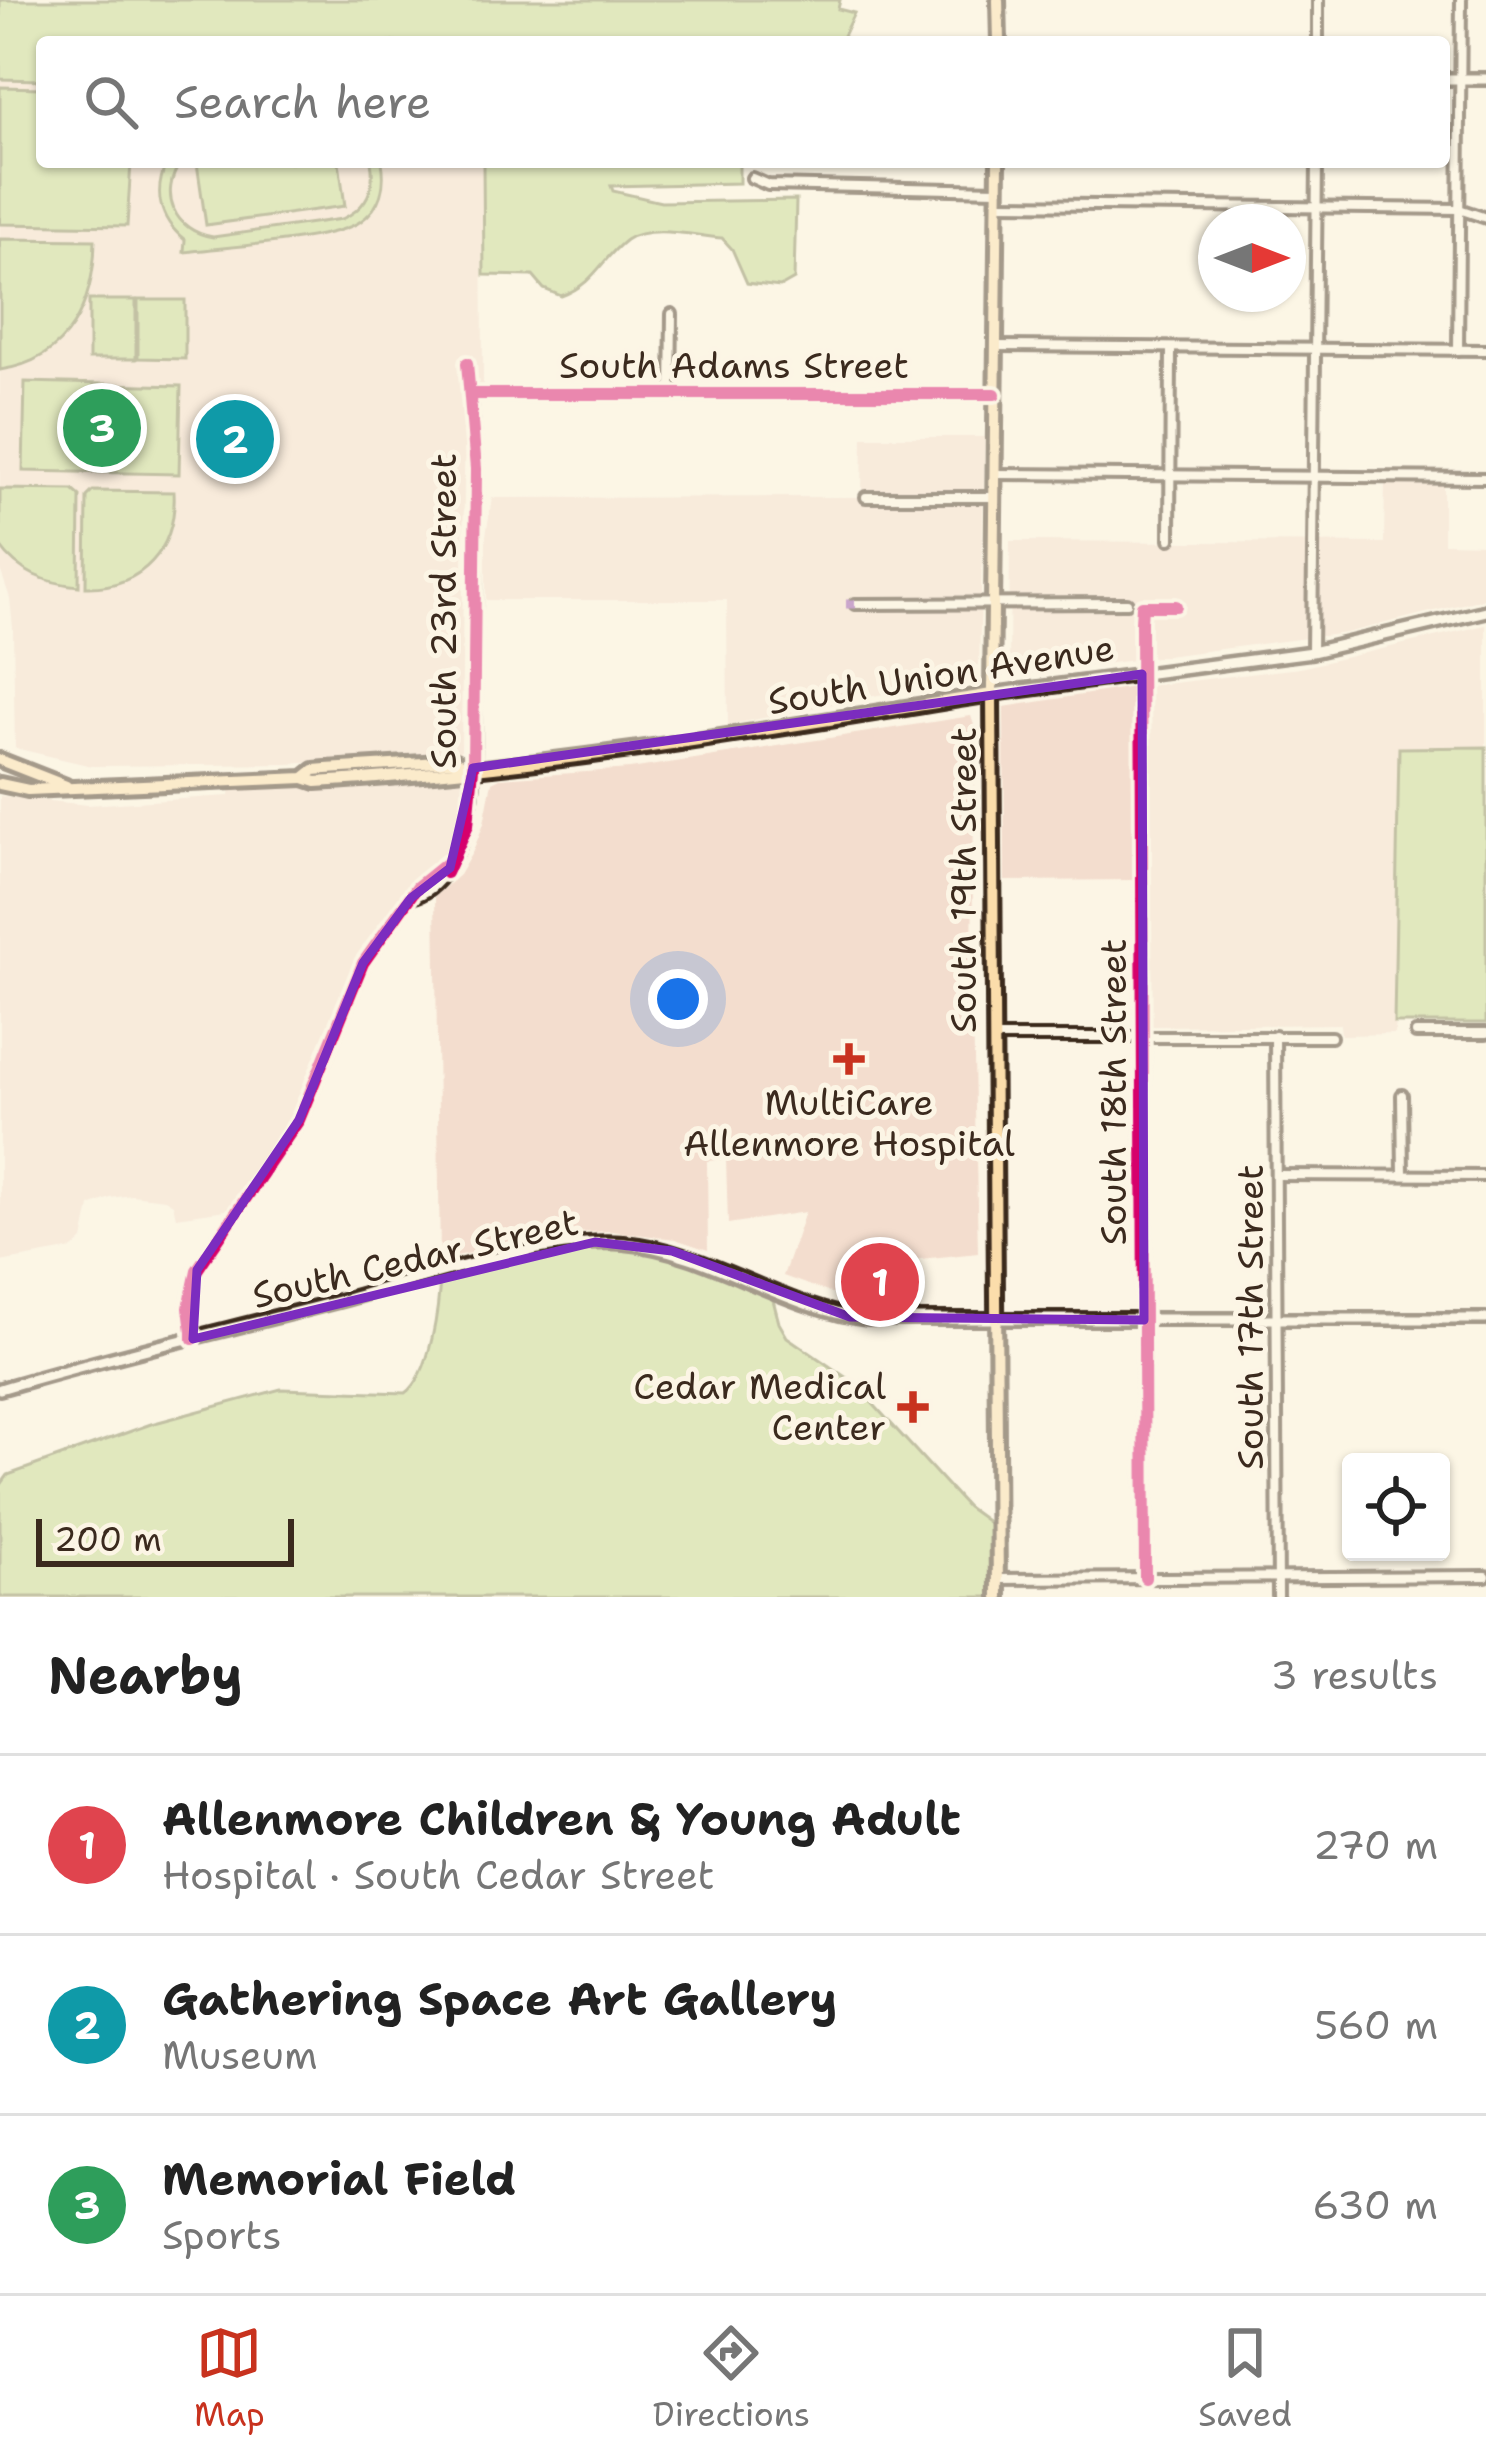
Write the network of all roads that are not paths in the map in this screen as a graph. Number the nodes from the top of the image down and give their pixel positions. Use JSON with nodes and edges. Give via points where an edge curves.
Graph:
{"nodes":[{"id":1,"x":998,"y":0,"type":"edge"},
{"id":2,"x":1318,"y":0,"type":"edge"},
{"id":3,"x":1461,"y":0,"type":"edge"},
{"id":4,"x":999,"y":36,"type":"edge"},
{"id":5,"x":1318,"y":36,"type":"edge"},
{"id":6,"x":1450,"y":79,"type":"edge"},
{"id":7,"x":1461,"y":79,"type":"junction"},
{"id":8,"x":1486,"y":79,"type":"edge"},
{"id":9,"x":998,"y":168,"type":"edge"},
{"id":10,"x":1317,"y":168,"type":"edge"},
{"id":11,"x":752,"y":178,"type":"dead end"},
{"id":12,"x":998,"y":197,"type":"junction"},
{"id":13,"x":1316,"y":207,"type":"junction"},
{"id":14,"x":1460,"y":208,"type":"junction"},
{"id":15,"x":1486,"y":218,"type":"edge"},
{"id":16,"x":672,"y":314,"type":"dead end"},
{"id":17,"x":996,"y":346,"type":"junction"},
{"id":18,"x":1171,"y":349,"type":"junction"},
{"id":19,"x":1314,"y":349,"type":"junction"},
{"id":20,"x":1457,"y":350,"type":"junction"},
{"id":21,"x":1486,"y":350,"type":"edge"},
{"id":22,"x":467,"y":363,"type":"dead end"},
{"id":23,"x":472,"y":394,"type":"junction"},
{"id":24,"x":995,"y":394,"type":"junction"},
{"id":25,"x":671,"y":395,"type":"junction"},
{"id":26,"x":995,"y":474,"type":"junction"},
{"id":27,"x":1170,"y":476,"type":"junction"},
{"id":28,"x":1312,"y":478,"type":"junction"},
{"id":29,"x":1486,"y":478,"type":"edge"},
{"id":30,"x":866,"y":497,"type":"dead end"},
{"id":31,"x":995,"y":497,"type":"junction"},
{"id":32,"x":1170,"y":538,"type":"dead end"},
{"id":33,"x":994,"y":601,"type":"junction"},
{"id":34,"x":1127,"y":602,"type":"dead end"},
{"id":35,"x":855,"y":604,"type":"dead end"},
{"id":36,"x":1176,"y":606,"type":"dead end"},
{"id":37,"x":1486,"y":611,"type":"edge"},
{"id":38,"x":1312,"y":652,"type":"junction"},
{"id":39,"x":1142,"y":674,"type":"junction"},
{"id":40,"x":992,"y":694,"type":"junction"},
{"id":41,"x":0,"y":760,"type":"edge"},
{"id":42,"x":473,"y":768,"type":"junction"},
{"id":43,"x":0,"y":784,"type":"edge"},
{"id":44,"x":69,"y":788,"type":"junction"},
{"id":45,"x":1416,"y":1033,"type":"dead end"},
{"id":46,"x":1486,"y":1034,"type":"edge"},
{"id":47,"x":1142,"y":1036,"type":"junction"},
{"id":48,"x":1275,"y":1036,"type":"junction"},
{"id":49,"x":994,"y":1037,"type":"junction"},
{"id":50,"x":1331,"y":1037,"type":"dead end"},
{"id":51,"x":1402,"y":1095,"type":"dead end"},
{"id":52,"x":1276,"y":1175,"type":"junction"},
{"id":53,"x":1403,"y":1175,"type":"junction"},
{"id":54,"x":1486,"y":1176,"type":"edge"},
{"id":55,"x":1486,"y":1319,"type":"edge"},
{"id":56,"x":995,"y":1320,"type":"junction"},
{"id":57,"x":1276,"y":1320,"type":"junction"},
{"id":58,"x":1144,"y":1321,"type":"junction"},
{"id":59,"x":193,"y":1339,"type":"junction"},
{"id":60,"x":0,"y":1389,"type":"edge"},
{"id":61,"x":1486,"y":1576,"type":"edge"},
{"id":62,"x":1145,"y":1578,"type":"junction"},
{"id":63,"x":1278,"y":1578,"type":"junction"},
{"id":64,"x":998,"y":1579,"type":"junction"},
{"id":65,"x":998,"y":1597,"type":"edge"},
{"id":66,"x":1278,"y":1597,"type":"edge"}],
"edges":[{"from":1,"to":4,"type":"main road"},
{"from":2,"to":5,"type":"street"},
{"from":3,"to":7,"type":"street"},
{"from":6,"to":7,"type":"main road"},
{"from":7,"to":8,"type":"main road"},
{"from":7,"to":14,"type":"street"},
{"from":9,"to":12,"type":"main road","name":"South 19th Street"},
{"from":10,"to":13,"type":"street"},
{"from":11,"to":12,"type":"street"},
{"from":12,"to":13,"type":"street"},
{"from":12,"to":17,"type":"main road","name":"South 19th Street"},
{"from":13,"to":14,"type":"street"},
{"from":13,"to":19,"type":"street"},
{"from":14,"to":15,"type":"street"},
{"from":14,"to":20,"type":"street"},
{"from":16,"to":25,"type":"street"},
{"from":17,"to":18,"type":"street"},
{"from":17,"to":24,"type":"main road","name":"South 19th Street"},
{"from":18,"to":19,"type":"street"},
{"from":18,"to":27,"type":"street"},
{"from":19,"to":20,"type":"street"},
{"from":19,"to":28,"type":"street"},
{"from":20,"to":21,"type":"street"},
{"from":22,"to":23,"type":"street","name":"South 23rd Street"},
{"from":23,"to":25,"type":"street","name":"South Adams Street"},
{"from":23,"to":42,"type":"street","name":"South 23rd Street"},
{"from":24,"to":25,"type":"street","name":"South Adams Street"},
{"from":24,"to":26,"type":"main road","name":"South 19th Street"},
{"from":26,"to":27,"type":"street"},
{"from":26,"to":31,"type":"main road","name":"South 19th Street"},
{"from":27,"to":28,"type":"street"},
{"from":27,"to":32,"type":"street"},
{"from":28,"to":29,"type":"street"},
{"from":28,"to":38,"type":"street"},
{"from":30,"to":31,"type":"street"},
{"from":31,"to":33,"type":"main road","name":"South 19th Street"},
{"from":33,"to":34,"type":"street"},
{"from":33,"to":35,"type":"street"},
{"from":33,"to":40,"type":"main road","name":"South 19th Street"},
{"from":36,"to":39,"type":"street","name":"South 18th Street","via":[[1142,606]]},
{"from":37,"to":38,"type":"main road","name":"South Union Avenue"},
{"from":38,"to":39,"type":"main road","name":"South Union Avenue"},
{"from":39,"to":40,"type":"main road","name":"South Union Avenue"},
{"from":39,"to":47,"type":"street","name":"South 18th Street"},
{"from":40,"to":42,"type":"main road","name":"South Union Avenue","via":[[685,744]]},
{"from":40,"to":49,"type":"main road","name":"South 19th Street"},
{"from":41,"to":44,"type":"main road","name":"South Union Avenue"},
{"from":42,"to":44,"type":"main road","name":"South Union Avenue","via":[[330,782]]},
{"from":42,"to":59,"type":"street","name":"South 23rd Street","via":[[470,813],[454,857],[424,880],[363,963],[292,1133],[201,1263],[189,1301]]},
{"from":43,"to":44,"type":"main road","name":"South Union Avenue"},
{"from":45,"to":46,"type":"street"},
{"from":47,"to":48,"type":"street"},
{"from":47,"to":49,"type":"street"},
{"from":47,"to":58,"type":"street","name":"South 18th Street"},
{"from":48,"to":50,"type":"street"},
{"from":48,"to":52,"type":"street","name":"South 17th Street"},
{"from":49,"to":56,"type":"main road","name":"South 19th Street"},
{"from":51,"to":53,"type":"street"},
{"from":52,"to":53,"type":"street"},
{"from":52,"to":57,"type":"street","name":"South 17th Street"},
{"from":53,"to":54,"type":"street"},
{"from":55,"to":57,"type":"main road","name":"South Cedar Street"},
{"from":56,"to":58,"type":"main road","name":"South Cedar Street"},
{"from":56,"to":59,"type":"main road","name":"South Cedar Street","via":[[850,1317],[672,1251],[595,1242]]},
{"from":56,"to":64,"type":"main road","name":"South 19th Street"},
{"from":57,"to":58,"type":"main road","name":"South Cedar Street"},
{"from":57,"to":63,"type":"street","name":"South 17th Street"},
{"from":58,"to":62,"type":"street","name":"South 18th Street"},
{"from":59,"to":60,"type":"main road","name":"South Cedar Street"},
{"from":61,"to":63,"type":"street"},
{"from":62,"to":63,"type":"street"},
{"from":62,"to":64,"type":"street"},
{"from":63,"to":66,"type":"street","name":"South 17th Street"},
{"from":64,"to":65,"type":"main road","name":"South 19th Street"}]}
